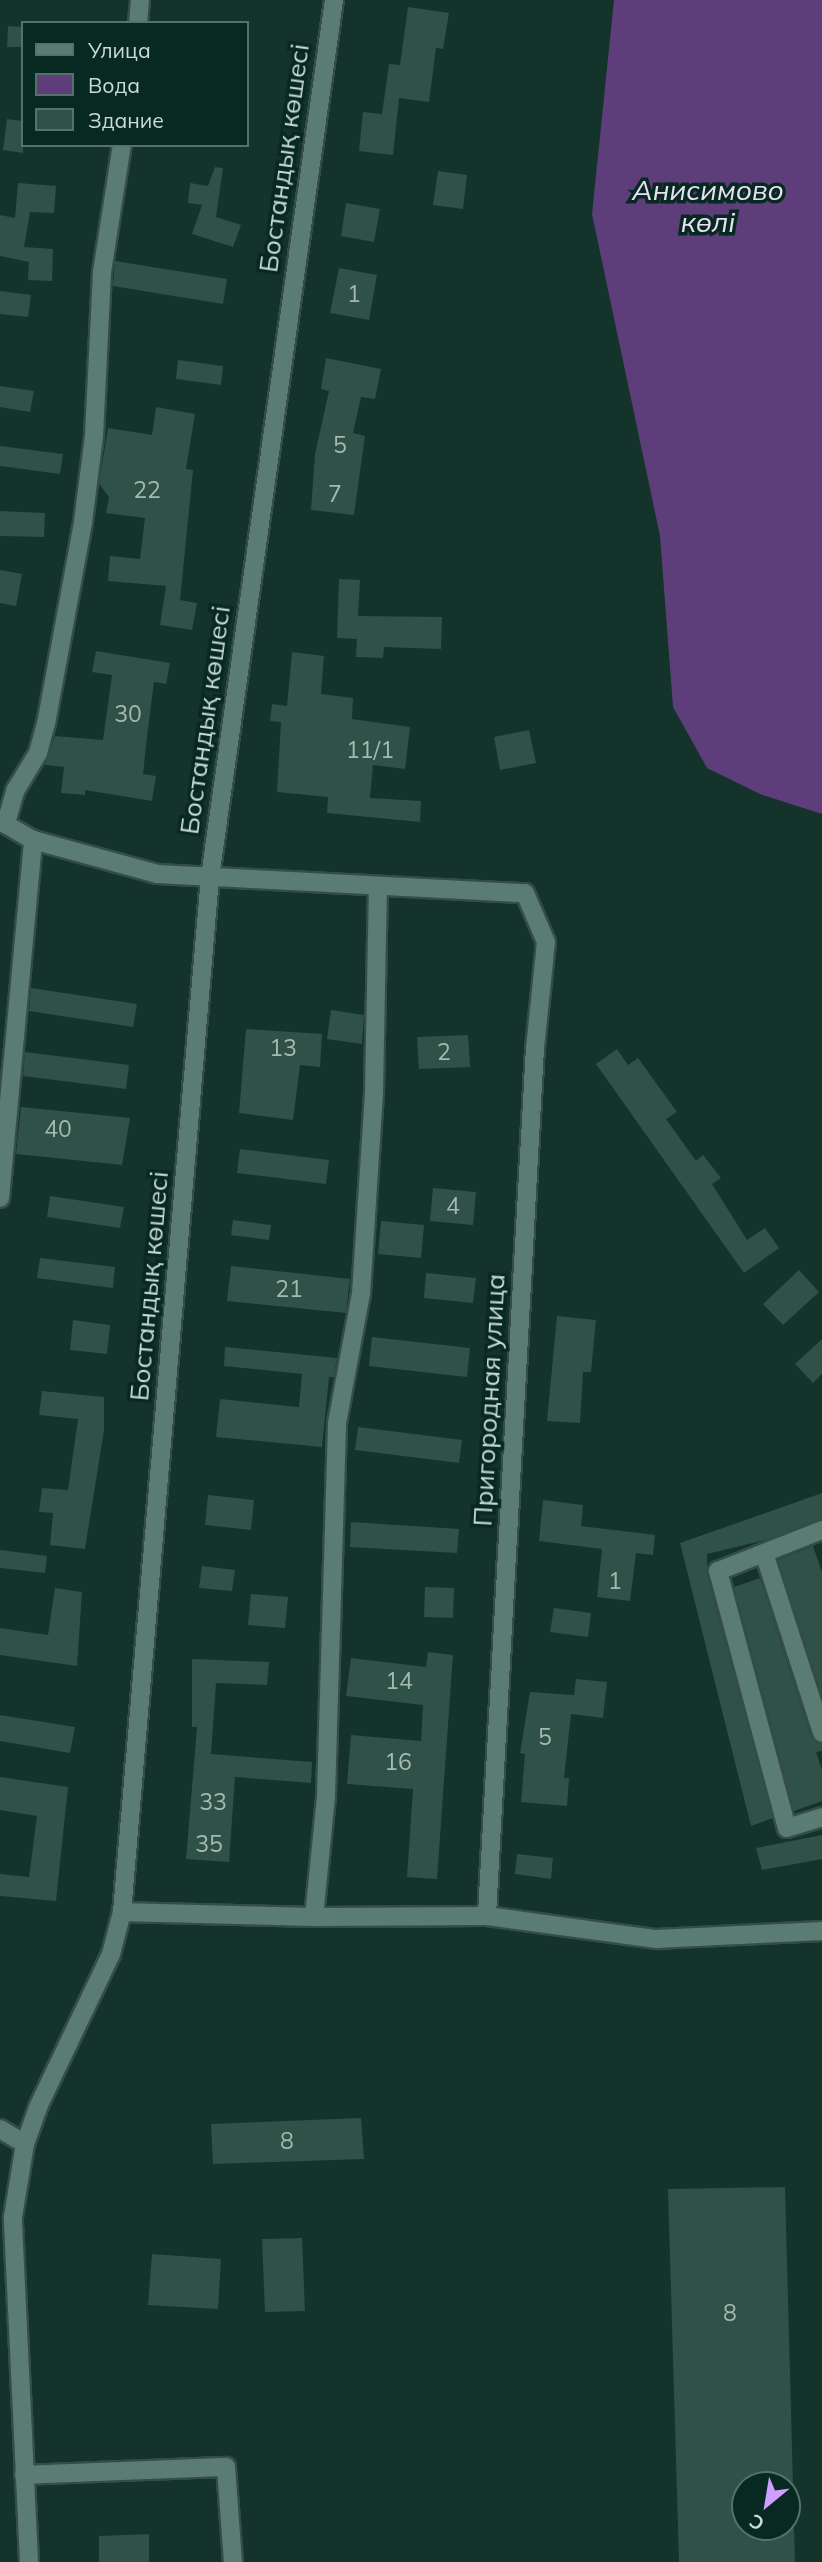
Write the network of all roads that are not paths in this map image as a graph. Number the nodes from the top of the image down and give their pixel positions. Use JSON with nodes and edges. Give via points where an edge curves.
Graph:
{"nodes":[{"id":1,"x":140,"y":0,"type":"edge"},
{"id":2,"x":334,"y":0,"type":"edge"},
{"id":3,"x":138,"y":21,"type":"edge"},
{"id":4,"x":122,"y":147,"type":"edge"},
{"id":5,"x":3,"y":822,"type":"edge"},
{"id":6,"x":33,"y":840,"type":"junction"},
{"id":7,"x":210,"y":877,"type":"junction"},
{"id":8,"x":378,"y":886,"type":"junction"},
{"id":9,"x":0,"y":1198,"type":"edge"},
{"id":10,"x":822,"y":1530,"type":"edge"},
{"id":11,"x":764,"y":1553,"type":"junction"},
{"id":12,"x":822,"y":1732,"type":"edge"},
{"id":13,"x":822,"y":1817,"type":"edge"},
{"id":14,"x":122,"y":1912,"type":"junction"},
{"id":15,"x":487,"y":1916,"type":"junction"},
{"id":16,"x":314,"y":1917,"type":"junction"},
{"id":17,"x":822,"y":1931,"type":"edge"},
{"id":18,"x":0,"y":2129,"type":"edge"},
{"id":19,"x":26,"y":2144,"type":"junction"},
{"id":20,"x":24,"y":2475,"type":"junction"},
{"id":21,"x":29,"y":2562,"type":"edge"},
{"id":22,"x":233,"y":2562,"type":"edge"}],
"edges":[{"from":1,"to":3,"type":"street"},
{"from":2,"to":7,"type":"street","name":"Бостандық көшесі"},
{"from":4,"to":5,"type":"street","via":[[102,272],[94,436],[82,522],[46,724],[38,753]]},
{"from":5,"to":6,"type":"street"},
{"from":6,"to":7,"type":"street","via":[[157,874]]},
{"from":6,"to":9,"type":"street"},
{"from":7,"to":8,"type":"street"},
{"from":7,"to":14,"type":"street","name":"Бостандық көшесі"},
{"from":8,"to":15,"type":"street","name":"Пригородная улица","via":[[525,893],[547,942],[534,1062]]},
{"from":8,"to":16,"type":"street","via":[[374,1092],[361,1294],[337,1423],[326,1796]]},
{"from":10,"to":11,"type":"street"},
{"from":11,"to":12,"type":"street"},
{"from":11,"to":13,"type":"street","via":[[718,1571],[787,1828]]},
{"from":14,"to":16,"type":"street"},
{"from":14,"to":19,"type":"street","name":"Бостандық көшесі","via":[[111,1954],[39,2105]]},
{"from":15,"to":16,"type":"street"},
{"from":15,"to":17,"type":"street","via":[[656,1939]]},
{"from":18,"to":19,"type":"street"},
{"from":19,"to":20,"type":"street","name":"Бостандық көшесі","via":[[13,2217]]},
{"from":20,"to":21,"type":"street","name":"Бостандық көшесі"},
{"from":20,"to":22,"type":"street","via":[[226,2467]]}]}
